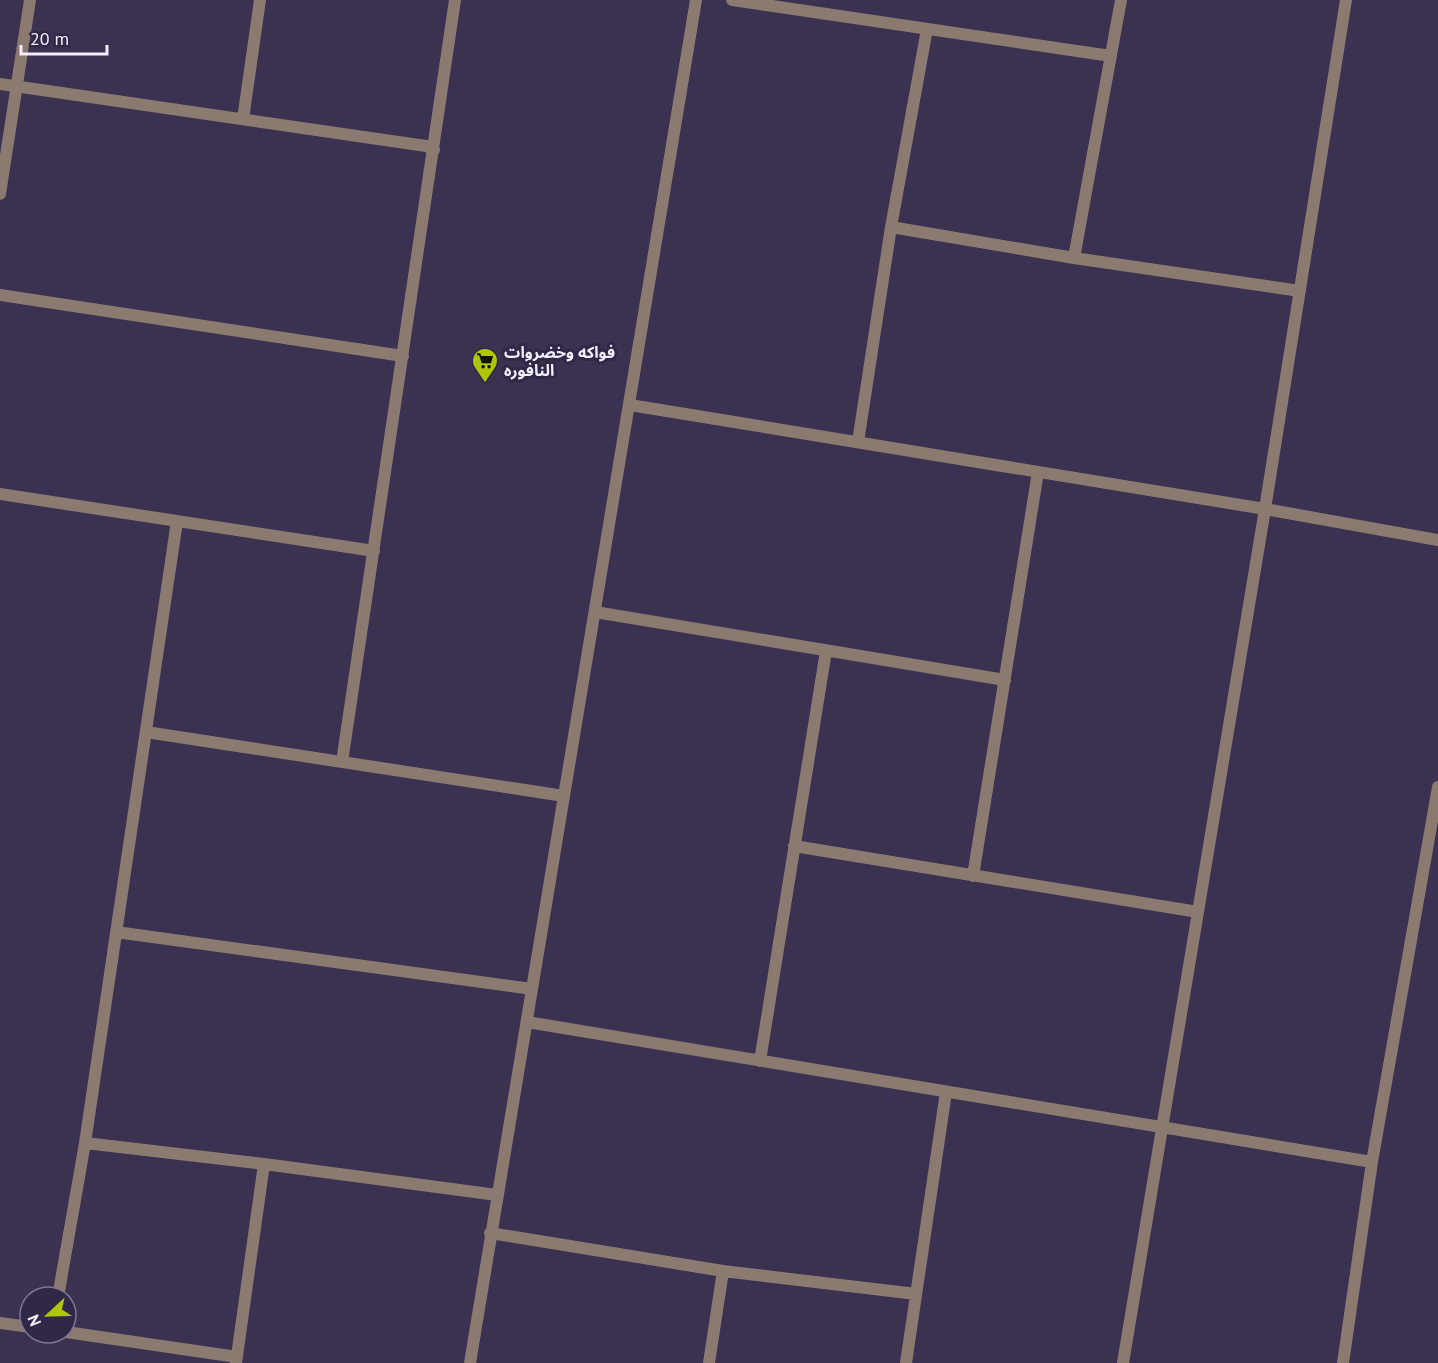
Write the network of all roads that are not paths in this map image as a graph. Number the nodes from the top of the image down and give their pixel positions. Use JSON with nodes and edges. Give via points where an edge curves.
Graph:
{"nodes":[{"id":1,"x":30,"y":0,"type":"edge"},
{"id":2,"x":260,"y":0,"type":"edge"},
{"id":3,"x":455,"y":0,"type":"edge"},
{"id":4,"x":696,"y":0,"type":"edge"},
{"id":5,"x":732,"y":0,"type":"edge"},
{"id":6,"x":1121,"y":0,"type":"edge"},
{"id":7,"x":1346,"y":0,"type":"edge"},
{"id":8,"x":927,"y":28,"type":"junction"},
{"id":9,"x":1111,"y":56,"type":"junction"},
{"id":10,"x":0,"y":84,"type":"edge"},
{"id":11,"x":16,"y":87,"type":"junction"},
{"id":12,"x":243,"y":119,"type":"junction"},
{"id":13,"x":434,"y":150,"type":"junction"},
{"id":14,"x":0,"y":194,"type":"edge"},
{"id":15,"x":891,"y":227,"type":"junction"},
{"id":16,"x":1074,"y":258,"type":"junction"},
{"id":17,"x":1300,"y":291,"type":"junction"},
{"id":18,"x":0,"y":295,"type":"edge"},
{"id":19,"x":403,"y":356,"type":"junction"},
{"id":20,"x":630,"y":405,"type":"junction"},
{"id":21,"x":858,"y":442,"type":"junction"},
{"id":22,"x":1038,"y":472,"type":"junction"},
{"id":23,"x":0,"y":494,"type":"edge"},
{"id":24,"x":1265,"y":509,"type":"junction"},
{"id":25,"x":177,"y":521,"type":"junction"},
{"id":26,"x":1438,"y":540,"type":"edge"},
{"id":27,"x":374,"y":551,"type":"junction"},
{"id":28,"x":595,"y":612,"type":"junction"},
{"id":29,"x":826,"y":651,"type":"junction"},
{"id":30,"x":1005,"y":680,"type":"junction"},
{"id":31,"x":146,"y":732,"type":"junction"},
{"id":32,"x":342,"y":762,"type":"junction"},
{"id":33,"x":1438,"y":787,"type":"edge"},
{"id":34,"x":564,"y":796,"type":"junction"},
{"id":35,"x":794,"y":846,"type":"junction"},
{"id":36,"x":974,"y":876,"type":"junction"},
{"id":37,"x":1198,"y":912,"type":"junction"},
{"id":38,"x":116,"y":932,"type":"junction"},
{"id":39,"x":532,"y":989,"type":"junction"},
{"id":40,"x":526,"y":1022,"type":"junction"},
{"id":41,"x":760,"y":1061,"type":"junction"},
{"id":42,"x":946,"y":1092,"type":"junction"},
{"id":43,"x":1163,"y":1128,"type":"junction"},
{"id":44,"x":85,"y":1143,"type":"junction"},
{"id":45,"x":1372,"y":1162,"type":"junction"},
{"id":46,"x":264,"y":1164,"type":"junction"},
{"id":47,"x":497,"y":1195,"type":"junction"},
{"id":48,"x":490,"y":1233,"type":"junction"},
{"id":49,"x":723,"y":1271,"type":"junction"},
{"id":50,"x":60,"y":1285,"type":"edge"},
{"id":51,"x":916,"y":1294,"type":"junction"},
{"id":52,"x":0,"y":1323,"type":"edge"},
{"id":53,"x":18,"y":1325,"type":"edge"},
{"id":54,"x":78,"y":1334,"type":"edge"},
{"id":55,"x":237,"y":1360,"type":"edge"},
{"id":56,"x":470,"y":1363,"type":"edge"},
{"id":57,"x":710,"y":1363,"type":"edge"},
{"id":58,"x":906,"y":1363,"type":"edge"},
{"id":59,"x":1123,"y":1363,"type":"edge"},
{"id":60,"x":1342,"y":1363,"type":"edge"}],
"edges":[{"from":1,"to":11,"type":"street"},
{"from":2,"to":12,"type":"street"},
{"from":3,"to":13,"type":"street"},
{"from":4,"to":20,"type":"street"},
{"from":5,"to":8,"type":"street"},
{"from":6,"to":9,"type":"street"},
{"from":7,"to":17,"type":"street"},
{"from":8,"to":9,"type":"street"},
{"from":8,"to":15,"type":"street"},
{"from":9,"to":16,"type":"street"},
{"from":10,"to":11,"type":"street"},
{"from":11,"to":12,"type":"street"},
{"from":11,"to":14,"type":"street"},
{"from":12,"to":13,"type":"street"},
{"from":13,"to":19,"type":"street"},
{"from":15,"to":16,"type":"street"},
{"from":15,"to":21,"type":"street"},
{"from":16,"to":17,"type":"street"},
{"from":17,"to":24,"type":"street"},
{"from":18,"to":19,"type":"street"},
{"from":19,"to":27,"type":"street"},
{"from":20,"to":21,"type":"street"},
{"from":20,"to":28,"type":"street"},
{"from":21,"to":22,"type":"street"},
{"from":22,"to":24,"type":"street"},
{"from":22,"to":30,"type":"street"},
{"from":23,"to":25,"type":"street"},
{"from":24,"to":26,"type":"street"},
{"from":24,"to":37,"type":"street"},
{"from":25,"to":27,"type":"street"},
{"from":25,"to":31,"type":"street"},
{"from":27,"to":32,"type":"street"},
{"from":28,"to":29,"type":"street"},
{"from":28,"to":34,"type":"street"},
{"from":29,"to":30,"type":"street"},
{"from":29,"to":35,"type":"street"},
{"from":30,"to":36,"type":"street"},
{"from":31,"to":32,"type":"street"},
{"from":31,"to":38,"type":"street"},
{"from":32,"to":34,"type":"street"},
{"from":33,"to":45,"type":"street"},
{"from":34,"to":39,"type":"street"},
{"from":35,"to":36,"type":"street"},
{"from":35,"to":41,"type":"street"},
{"from":36,"to":37,"type":"street"},
{"from":37,"to":43,"type":"street"},
{"from":38,"to":39,"type":"street"},
{"from":38,"to":44,"type":"street"},
{"from":39,"to":40,"type":"street"},
{"from":40,"to":41,"type":"street"},
{"from":40,"to":47,"type":"street"},
{"from":41,"to":42,"type":"street"},
{"from":42,"to":43,"type":"street"},
{"from":42,"to":51,"type":"street"},
{"from":43,"to":45,"type":"street"},
{"from":43,"to":59,"type":"street"},
{"from":44,"to":46,"type":"street"},
{"from":44,"to":50,"type":"street"},
{"from":45,"to":60,"type":"street"},
{"from":46,"to":47,"type":"street"},
{"from":46,"to":55,"type":"street"},
{"from":47,"to":48,"type":"street"},
{"from":48,"to":49,"type":"street"},
{"from":48,"to":56,"type":"street"},
{"from":49,"to":51,"type":"street"},
{"from":49,"to":57,"type":"street"},
{"from":51,"to":58,"type":"street"},
{"from":52,"to":53,"type":"street"},
{"from":54,"to":55,"type":"street"}]}
